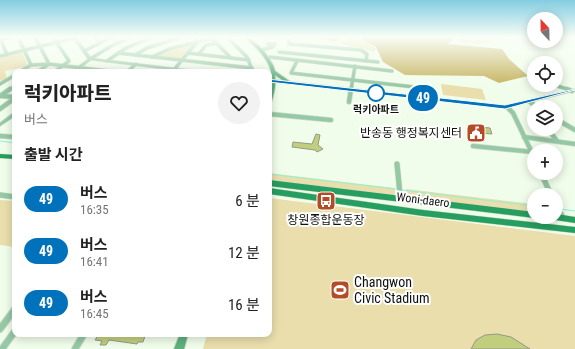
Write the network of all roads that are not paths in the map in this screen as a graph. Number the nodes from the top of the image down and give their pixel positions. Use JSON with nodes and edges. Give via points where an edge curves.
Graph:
{"nodes":[{"id":1,"x":13,"y":53,"type":"edge"},
{"id":2,"x":24,"y":53,"type":"edge"},
{"id":3,"x":44,"y":53,"type":"edge"},
{"id":4,"x":64,"y":53,"type":"edge"},
{"id":5,"x":86,"y":53,"type":"edge"},
{"id":6,"x":100,"y":53,"type":"edge"},
{"id":7,"x":118,"y":53,"type":"edge"},
{"id":8,"x":120,"y":53,"type":"edge"},
{"id":9,"x":138,"y":53,"type":"edge"},
{"id":10,"x":160,"y":53,"type":"edge"},
{"id":11,"x":188,"y":53,"type":"edge"},
{"id":12,"x":191,"y":53,"type":"edge"},
{"id":13,"x":226,"y":53,"type":"edge"},
{"id":14,"x":243,"y":53,"type":"edge"},
{"id":15,"x":264,"y":53,"type":"edge"},
{"id":16,"x":292,"y":53,"type":"edge"},
{"id":17,"x":366,"y":53,"type":"edge"},
{"id":18,"x":199,"y":54,"type":"joint"},
{"id":19,"x":6,"y":55,"type":"joint"},
{"id":20,"x":135,"y":55,"type":"junction"},
{"id":21,"x":306,"y":55,"type":"junction"},
{"id":22,"x":0,"y":56,"type":"edge"},
{"id":23,"x":152,"y":57,"type":"junction"},
{"id":24,"x":270,"y":57,"type":"dead end"},
{"id":25,"x":231,"y":58,"type":"junction"},
{"id":26,"x":90,"y":59,"type":"junction"},
{"id":27,"x":280,"y":59,"type":"junction"},
{"id":28,"x":182,"y":60,"type":"junction"},
{"id":29,"x":249,"y":60,"type":"junction"},
{"id":30,"x":356,"y":60,"type":"junction"},
{"id":31,"x":106,"y":61,"type":"junction"},
{"id":32,"x":297,"y":61,"type":"junction"},
{"id":33,"x":366,"y":61,"type":"junction"},
{"id":34,"x":303,"y":62,"type":"junction"},
{"id":35,"x":378,"y":62,"type":"dead end"},
{"id":36,"x":275,"y":63,"type":"dead end"},
{"id":37,"x":49,"y":64,"type":"junction"},
{"id":38,"x":136,"y":64,"type":"junction"},
{"id":39,"x":31,"y":65,"type":"junction"},
{"id":40,"x":63,"y":66,"type":"junction"},
{"id":41,"x":79,"y":67,"type":"junction"},
{"id":42,"x":355,"y":67,"type":"junction"},
{"id":43,"x":24,"y":69,"type":"edge"},
{"id":44,"x":42,"y":69,"type":"edge"},
{"id":45,"x":58,"y":69,"type":"edge"},
{"id":46,"x":77,"y":69,"type":"edge"},
{"id":47,"x":86,"y":69,"type":"edge"},
{"id":48,"x":130,"y":69,"type":"edge"},
{"id":49,"x":162,"y":69,"type":"edge"},
{"id":50,"x":175,"y":69,"type":"edge"},
{"id":51,"x":246,"y":69,"type":"edge"},
{"id":52,"x":253,"y":69,"type":"edge"},
{"id":53,"x":272,"y":69,"type":"edge"},
{"id":54,"x":272,"y":70,"type":"edge"},
{"id":55,"x":392,"y":71,"type":"dead end"},
{"id":56,"x":12,"y":77,"type":"edge"},
{"id":57,"x":272,"y":80,"type":"edge"},
{"id":58,"x":352,"y":80,"type":"junction"},
{"id":59,"x":290,"y":83,"type":"junction"},
{"id":60,"x":0,"y":84,"type":"edge"},
{"id":61,"x":12,"y":88,"type":"edge"},
{"id":62,"x":424,"y":88,"type":"dead end"},
{"id":63,"x":563,"y":88,"type":"edge"},
{"id":64,"x":351,"y":90,"type":"junction"},
{"id":65,"x":573,"y":91,"type":"edge"},
{"id":66,"x":0,"y":96,"type":"edge"},
{"id":67,"x":12,"y":98,"type":"edge"},
{"id":68,"x":12,"y":100,"type":"edge"},
{"id":69,"x":538,"y":100,"type":"edge"},
{"id":70,"x":349,"y":102,"type":"dead end"},
{"id":71,"x":527,"y":103,"type":"edge"},
{"id":72,"x":507,"y":107,"type":"junction"},
{"id":73,"x":0,"y":109,"type":"edge"},
{"id":74,"x":272,"y":114,"type":"edge"},
{"id":75,"x":12,"y":116,"type":"edge"},
{"id":76,"x":330,"y":120,"type":"dead end"},
{"id":77,"x":563,"y":123,"type":"edge"},
{"id":78,"x":0,"y":125,"type":"edge"},
{"id":79,"x":575,"y":130,"type":"edge"},
{"id":80,"x":0,"y":136,"type":"edge"},
{"id":81,"x":10,"y":136,"type":"edge"},
{"id":82,"x":553,"y":136,"type":"edge"},
{"id":83,"x":524,"y":137,"type":"junction"},
{"id":84,"x":557,"y":142,"type":"junction"},
{"id":85,"x":528,"y":144,"type":"edge"},
{"id":86,"x":575,"y":144,"type":"edge"},
{"id":87,"x":473,"y":146,"type":"dead end"},
{"id":88,"x":527,"y":151,"type":"edge"},
{"id":89,"x":0,"y":156,"type":"edge"},
{"id":90,"x":12,"y":157,"type":"edge"},
{"id":91,"x":397,"y":164,"type":"dead end"},
{"id":92,"x":272,"y":183,"type":"edge"},
{"id":93,"x":272,"y":191,"type":"edge"},
{"id":94,"x":400,"y":194,"type":"junction"},
{"id":95,"x":0,"y":195,"type":"edge"},
{"id":96,"x":12,"y":197,"type":"edge"},
{"id":97,"x":384,"y":198,"type":"junction"},
{"id":98,"x":409,"y":200,"type":"junction"},
{"id":99,"x":527,"y":214,"type":"edge"},
{"id":100,"x":563,"y":218,"type":"edge"},
{"id":101,"x":575,"y":220,"type":"edge"},
{"id":102,"x":575,"y":230,"type":"edge"},
{"id":103,"x":12,"y":317,"type":"edge"},
{"id":104,"x":0,"y":329,"type":"edge"},
{"id":105,"x":12,"y":335,"type":"edge"},
{"id":106,"x":82,"y":337,"type":"edge"},
{"id":107,"x":183,"y":337,"type":"edge"},
{"id":108,"x":2,"y":349,"type":"edge"},
{"id":109,"x":75,"y":349,"type":"edge"},
{"id":110,"x":179,"y":349,"type":"edge"}],
"edges":[{"from":1,"to":19,"type":"street"},
{"from":2,"to":39,"type":"street"},
{"from":3,"to":37,"type":"street"},
{"from":4,"to":40,"type":"street","via":[[69,61]]},
{"from":5,"to":26,"type":"street"},
{"from":6,"to":26,"type":"street"},
{"from":7,"to":31,"type":"street"},
{"from":8,"to":20,"type":"street"},
{"from":9,"to":20,"type":"street"},
{"from":10,"to":23,"type":"street"},
{"from":11,"to":28,"type":"street"},
{"from":12,"to":18,"type":"street"},
{"from":13,"to":25,"type":"street"},
{"from":14,"to":29,"type":"street"},
{"from":15,"to":53,"type":"main road"},
{"from":16,"to":21,"type":"street"},
{"from":17,"to":33,"type":"street"},
{"from":18,"to":25,"type":"street"},
{"from":19,"to":22,"type":"street"},
{"from":20,"to":23,"type":"street"},
{"from":21,"to":30,"type":"street"},
{"from":21,"to":34,"type":"street"},
{"from":23,"to":28,"type":"street"},
{"from":24,"to":27,"type":"street"},
{"from":25,"to":29,"type":"street"},
{"from":26,"to":31,"type":"street"},
{"from":26,"to":41,"type":"street"},
{"from":27,"to":32,"type":"street"},
{"from":27,"to":36,"type":"street"},
{"from":28,"to":50,"type":"street"},
{"from":28,"to":51,"type":"street"},
{"from":29,"to":52,"type":"street"},
{"from":30,"to":33,"type":"street"},
{"from":30,"to":42,"type":"street"},
{"from":31,"to":38,"type":"street"},
{"from":32,"to":34,"type":"street"},
{"from":32,"to":58,"type":"street","via":[[291,74]]},
{"from":33,"to":35,"type":"street"},
{"from":34,"to":42,"type":"street"},
{"from":37,"to":39,"type":"street"},
{"from":37,"to":40,"type":"street"},
{"from":37,"to":44,"type":"street"},
{"from":38,"to":48,"type":"street"},
{"from":38,"to":49,"type":"street"},
{"from":39,"to":43,"type":"street"},
{"from":40,"to":41,"type":"street"},
{"from":40,"to":45,"type":"street"},
{"from":41,"to":46,"type":"street"},
{"from":41,"to":47,"type":"street"},
{"from":42,"to":55,"type":"street"},
{"from":42,"to":58,"type":"street"},
{"from":54,"to":59,"type":"main road"},
{"from":56,"to":60,"type":"street"},
{"from":57,"to":59,"type":"street"},
{"from":58,"to":62,"type":"street"},
{"from":58,"to":64,"type":"street"},
{"from":59,"to":64,"type":"street"},
{"from":61,"to":66,"type":"street"},
{"from":63,"to":65,"type":"street"},
{"from":64,"to":70,"type":"street"},
{"from":64,"to":72,"type":"street"},
{"from":65,"to":69,"type":"street"},
{"from":66,"to":67,"type":"street"},
{"from":68,"to":73,"type":"street"},
{"from":71,"to":72,"type":"street"},
{"from":72,"to":83,"type":"street","via":[[513,113]]},
{"from":74,"to":76,"type":"street"},
{"from":75,"to":78,"type":"street"},
{"from":77,"to":79,"type":"street"},
{"from":80,"to":81,"type":"street"},
{"from":82,"to":84,"type":"street"},
{"from":83,"to":84,"type":"street"},
{"from":83,"to":85,"type":"street"},
{"from":84,"to":86,"type":"street"},
{"from":87,"to":88,"type":"street"},
{"from":89,"to":90,"type":"main road"},
{"from":91,"to":94,"type":"street"},
{"from":92,"to":97,"type":"main road","name":"Woni-daero"},
{"from":93,"to":102,"type":"main road","name":"Woni-daero","via":[[423,213]]},
{"from":94,"to":97,"type":"street"},
{"from":94,"to":98,"type":"street"},
{"from":95,"to":96,"type":"street"},
{"from":97,"to":98,"type":"main road","name":"Woni-daero"},
{"from":98,"to":99,"type":"main road","name":"Woni-daero"},
{"from":100,"to":101,"type":"main road"},
{"from":103,"to":104,"type":"street"},
{"from":105,"to":108,"type":"street"},
{"from":106,"to":109,"type":"street"},
{"from":107,"to":110,"type":"main road"}]}
